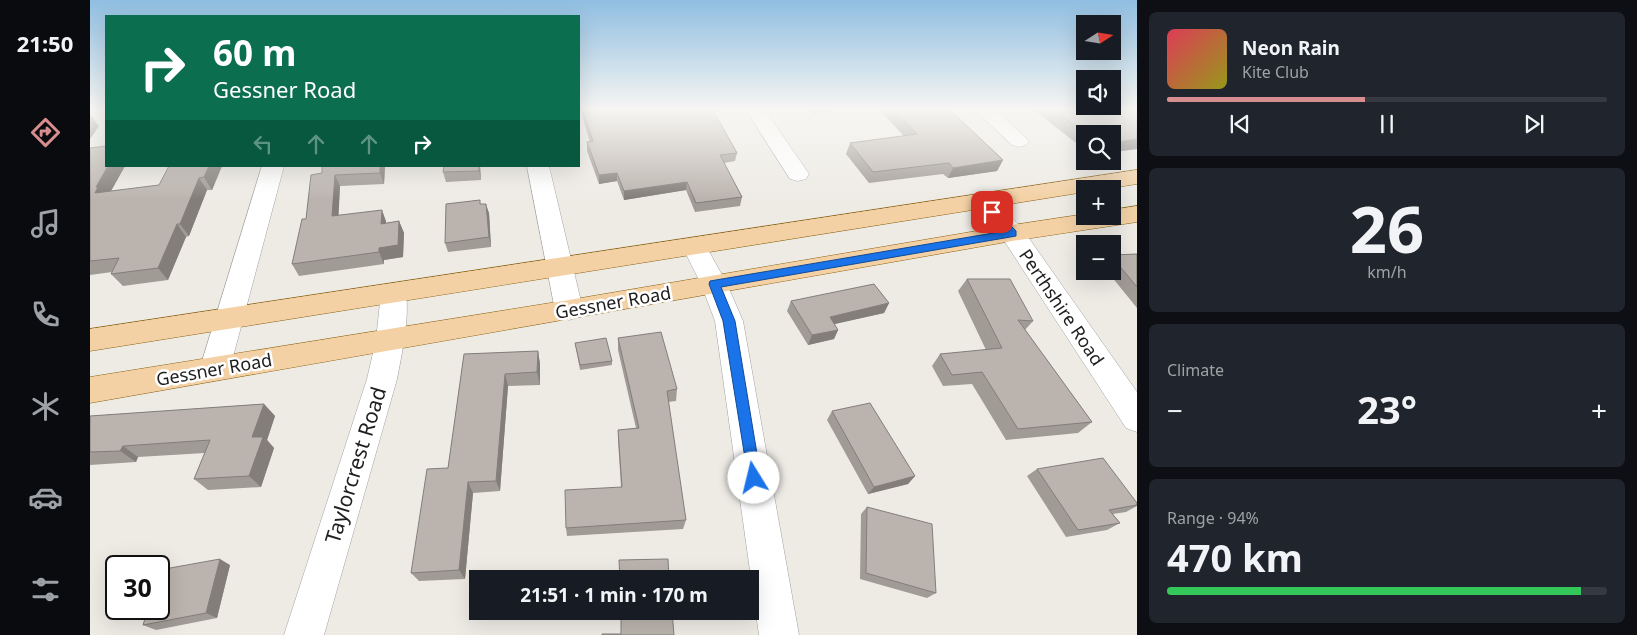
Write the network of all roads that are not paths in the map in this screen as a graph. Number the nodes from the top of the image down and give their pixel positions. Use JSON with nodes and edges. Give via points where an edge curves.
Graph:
{"nodes":[{"id":1,"x":775,"y":140,"type":"edge"},
{"id":2,"x":1016,"y":140,"type":"edge"},
{"id":3,"x":1019,"y":142,"type":"dead end"},
{"id":4,"x":274,"y":167,"type":"edge"},
{"id":5,"x":538,"y":167,"type":"edge"},
{"id":6,"x":798,"y":174,"type":"dead end"},
{"id":7,"x":1137,"y":177,"type":"edge"},
{"id":8,"x":982,"y":201,"type":"junction"},
{"id":9,"x":1137,"y":214,"type":"edge"},
{"id":10,"x":1012,"y":234,"type":"junction"},
{"id":11,"x":694,"y":246,"type":"junction"},
{"id":12,"x":560,"y":267,"type":"junction"},
{"id":13,"x":714,"y":284,"type":"junction"},
{"id":14,"x":394,"y":293,"type":"junction"},
{"id":15,"x":569,"y":310,"type":"junction"},
{"id":16,"x":230,"y":318,"type":"junction"},
{"id":17,"x":90,"y":340,"type":"edge"},
{"id":18,"x":390,"y":340,"type":"junction"},
{"id":19,"x":215,"y":368,"type":"junction"},
{"id":20,"x":90,"y":390,"type":"edge"},
{"id":21,"x":1137,"y":418,"type":"edge"},
{"id":22,"x":304,"y":635,"type":"edge"},
{"id":23,"x":779,"y":635,"type":"edge"}],
"edges":[{"from":1,"to":6,"type":"street"},
{"from":2,"to":3,"type":"street"},
{"from":4,"to":16,"type":"street"},
{"from":5,"to":12,"type":"street"},
{"from":7,"to":8,"type":"main road"},
{"from":8,"to":10,"type":"street","name":"Perthshire Road"},
{"from":8,"to":11,"type":"main road"},
{"from":9,"to":10,"type":"main road","name":"Gessner Road"},
{"from":10,"to":13,"type":"main road","name":"Gessner Road"},
{"from":10,"to":21,"type":"street","name":"Perthshire Road"},
{"from":11,"to":12,"type":"main road"},
{"from":11,"to":13,"type":"street"},
{"from":12,"to":14,"type":"main road"},
{"from":12,"to":15,"type":"street"},
{"from":13,"to":15,"type":"main road","name":"Gessner Road"},
{"from":13,"to":23,"type":"street","via":[[729,321]]},
{"from":14,"to":16,"type":"main road"},
{"from":14,"to":18,"type":"street","name":"Taylorcrest Road"},
{"from":15,"to":18,"type":"main road","name":"Gessner Road"},
{"from":16,"to":17,"type":"main road"},
{"from":16,"to":19,"type":"street"},
{"from":18,"to":19,"type":"main road","name":"Gessner Road"},
{"from":18,"to":22,"type":"street","name":"Taylorcrest Road","via":[[382,379]]},
{"from":19,"to":20,"type":"main road","name":"Gessner Road"}]}
